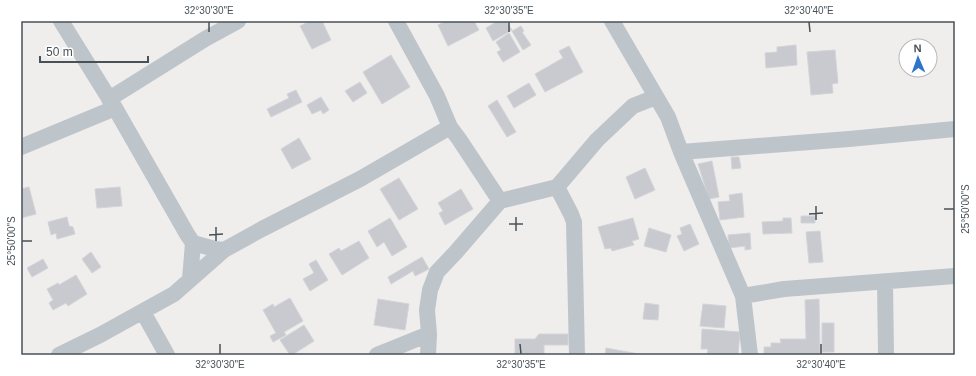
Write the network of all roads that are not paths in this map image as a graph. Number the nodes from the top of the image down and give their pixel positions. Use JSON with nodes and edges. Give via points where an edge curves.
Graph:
{"nodes":[{"id":1,"x":61,"y":21,"type":"edge"},
{"id":2,"x":238,"y":21,"type":"edge"},
{"id":3,"x":396,"y":21,"type":"edge"},
{"id":4,"x":612,"y":21,"type":"edge"},
{"id":5,"x":656,"y":97,"type":"junction"},
{"id":6,"x":112,"y":104,"type":"junction"},
{"id":7,"x":450,"y":127,"type":"junction"},
{"id":8,"x":955,"y":129,"type":"edge"},
{"id":9,"x":21,"y":147,"type":"edge"},
{"id":10,"x":680,"y":152,"type":"junction"},
{"id":11,"x":557,"y":187,"type":"junction"},
{"id":12,"x":500,"y":201,"type":"junction"},
{"id":13,"x":193,"y":242,"type":"junction"},
{"id":14,"x":224,"y":250,"type":"junction"},
{"id":15,"x":955,"y":276,"type":"edge"},
{"id":16,"x":190,"y":279,"type":"junction"},
{"id":17,"x":886,"y":282,"type":"junction"},
{"id":18,"x":743,"y":296,"type":"junction"},
{"id":19,"x":143,"y":312,"type":"junction"},
{"id":20,"x":429,"y":334,"type":"junction"},
{"id":21,"x":59,"y":355,"type":"edge"},
{"id":22,"x":167,"y":355,"type":"edge"},
{"id":23,"x":377,"y":355,"type":"edge"},
{"id":24,"x":428,"y":355,"type":"edge"},
{"id":25,"x":577,"y":355,"type":"edge"},
{"id":26,"x":750,"y":355,"type":"edge"},
{"id":27,"x":886,"y":355,"type":"edge"}],
"edges":[{"from":1,"to":6,"type":"street"},
{"from":2,"to":6,"type":"street","via":[[205,39]]},
{"from":3,"to":7,"type":"street","via":[[437,96]]},
{"from":4,"to":5,"type":"street"},
{"from":5,"to":10,"type":"street","via":[[668,117]]},
{"from":5,"to":11,"type":"street","via":[[633,106],[598,140]]},
{"from":6,"to":9,"type":"street"},
{"from":6,"to":13,"type":"street"},
{"from":7,"to":12,"type":"street"},
{"from":7,"to":14,"type":"street","via":[[360,179]]},
{"from":8,"to":10,"type":"street"},
{"from":10,"to":18,"type":"street"},
{"from":11,"to":12,"type":"street"},
{"from":11,"to":25,"type":"street","via":[[574,222]]},
{"from":12,"to":20,"type":"street","via":[[437,272],[430,290],[427,310]]},
{"from":13,"to":14,"type":"street"},
{"from":13,"to":16,"type":"street"},
{"from":14,"to":16,"type":"street"},
{"from":15,"to":17,"type":"street"},
{"from":16,"to":19,"type":"street","via":[[174,294]]},
{"from":17,"to":18,"type":"street","via":[[784,289]]},
{"from":17,"to":27,"type":"street"},
{"from":18,"to":26,"type":"street"},
{"from":19,"to":21,"type":"street"},
{"from":19,"to":22,"type":"street"},
{"from":20,"to":23,"type":"street"},
{"from":20,"to":24,"type":"street"}]}
